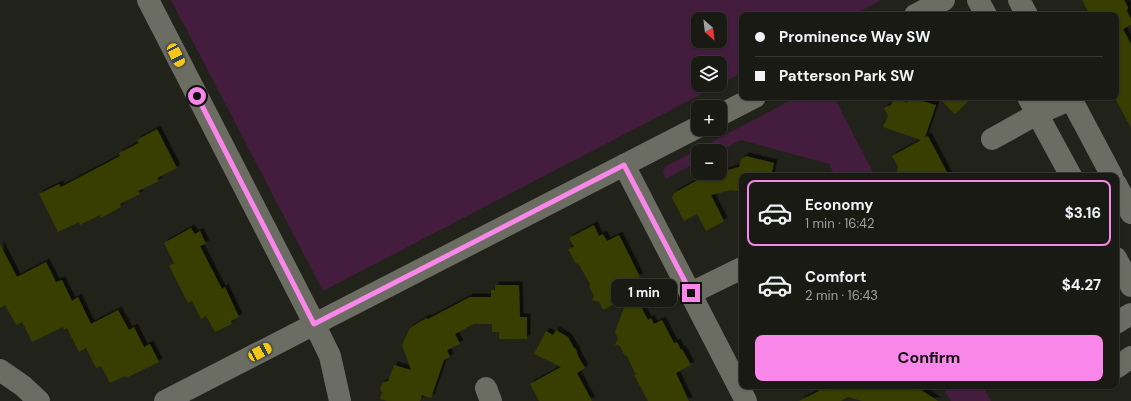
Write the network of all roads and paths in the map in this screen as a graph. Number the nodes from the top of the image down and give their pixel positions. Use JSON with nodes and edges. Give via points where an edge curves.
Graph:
{"nodes":[{"id":1,"x":148,"y":0,"type":"edge"},
{"id":2,"x":944,"y":0,"type":"edge"},
{"id":3,"x":978,"y":0,"type":"edge"},
{"id":4,"x":1018,"y":0,"type":"edge"},
{"id":5,"x":921,"y":12,"type":"edge"},
{"id":6,"x":984,"y":12,"type":"edge"},
{"id":7,"x":1024,"y":12,"type":"edge"},
{"id":8,"x":749,"y":100,"type":"edge"},
{"id":9,"x":1060,"y":100,"type":"edge"},
{"id":10,"x":1072,"y":100,"type":"edge"},
{"id":11,"x":1033,"y":105,"type":"edge"},
{"id":12,"x":727,"y":111,"type":"edge"},
{"id":13,"x":691,"y":130,"type":"edge"},
{"id":14,"x":992,"y":139,"type":"dead end"},
{"id":15,"x":624,"y":165,"type":"junction"},
{"id":16,"x":1069,"y":173,"type":"edge"},
{"id":17,"x":1110,"y":173,"type":"edge"},
{"id":18,"x":1119,"y":190,"type":"edge"},
{"id":19,"x":1131,"y":213,"type":"edge"},
{"id":20,"x":1119,"y":264,"type":"edge"},
{"id":21,"x":739,"y":269,"type":"edge"},
{"id":22,"x":1131,"y":286,"type":"edge"},
{"id":23,"x":691,"y":293,"type":"junction"},
{"id":24,"x":1131,"y":314,"type":"edge"},
{"id":25,"x":1119,"y":321,"type":"edge"},
{"id":26,"x":314,"y":324,"type":"junction"},
{"id":27,"x":1131,"y":357,"type":"edge"},
{"id":28,"x":1119,"y":366,"type":"edge"},
{"id":29,"x":0,"y":370,"type":"edge"},
{"id":30,"x":739,"y":387,"type":"edge"},
{"id":31,"x":740,"y":389,"type":"edge"},
{"id":32,"x":39,"y":401,"type":"edge"},
{"id":33,"x":164,"y":401,"type":"edge"},
{"id":34,"x":340,"y":401,"type":"edge"},
{"id":35,"x":746,"y":401,"type":"edge"}],
"edges":[{"from":1,"to":26,"type":"street"},
{"from":2,"to":5,"type":"street"},
{"from":3,"to":6,"type":"street"},
{"from":4,"to":7,"type":"street"},
{"from":8,"to":12,"type":"street"},
{"from":9,"to":11,"type":"street"},
{"from":10,"to":17,"type":"street"},
{"from":11,"to":14,"type":"street"},
{"from":11,"to":16,"type":"street"},
{"from":13,"to":15,"type":"street"},
{"from":15,"to":23,"type":"street"},
{"from":15,"to":26,"type":"street"},
{"from":18,"to":19,"type":"street"},
{"from":20,"to":22,"type":"street"},
{"from":21,"to":23,"type":"street"},
{"from":23,"to":30,"type":"street"},
{"from":24,"to":25,"type":"street"},
{"from":26,"to":33,"type":"street"},
{"from":26,"to":34,"type":"street","via":[[330,356]]},
{"from":27,"to":28,"type":"street"},
{"from":29,"to":32,"type":"street"},
{"from":31,"to":35,"type":"street"}]}
